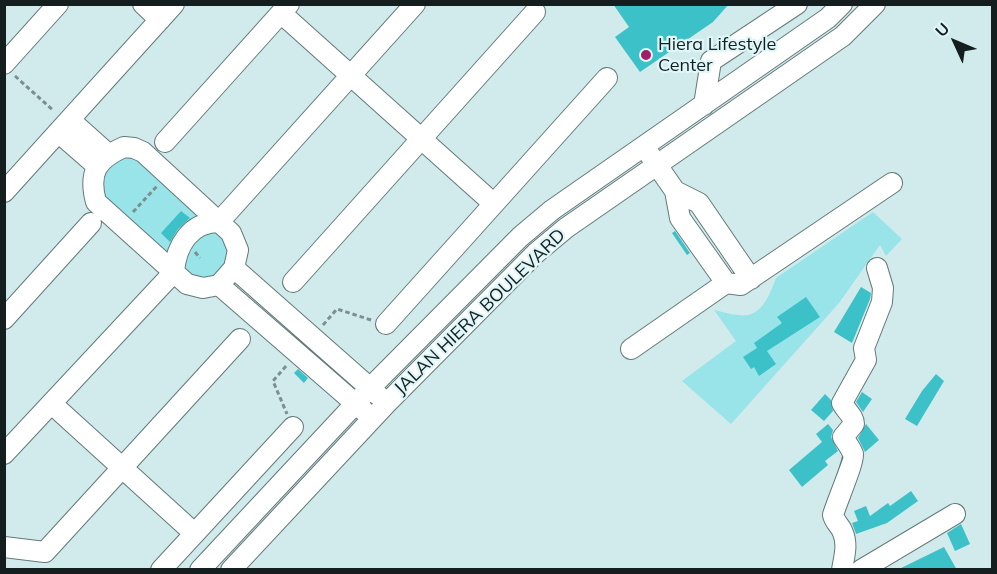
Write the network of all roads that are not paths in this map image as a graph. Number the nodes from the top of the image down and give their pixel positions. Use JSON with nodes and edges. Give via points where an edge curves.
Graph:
{"nodes":[{"id":1,"x":58,"y":4,"type":"edge"},
{"id":2,"x":143,"y":4,"type":"edge"},
{"id":3,"x":174,"y":4,"type":"edge"},
{"id":4,"x":415,"y":4,"type":"edge"},
{"id":5,"x":797,"y":4,"type":"edge"},
{"id":6,"x":842,"y":4,"type":"edge"},
{"id":7,"x":875,"y":4,"type":"edge"},
{"id":8,"x":285,"y":8,"type":"edge"},
{"id":9,"x":535,"y":12,"type":"dead end"},
{"id":10,"x":160,"y":20,"type":"junction"},
{"id":11,"x":8,"y":69,"type":"edge"},
{"id":12,"x":351,"y":75,"type":"junction"},
{"id":13,"x":607,"y":78,"type":"dead end"},
{"id":14,"x":704,"y":105,"type":"junction"},
{"id":15,"x":65,"y":125,"type":"junction"},
{"id":16,"x":422,"y":139,"type":"junction"},
{"id":17,"x":165,"y":142,"type":"dead end"},
{"id":18,"x":644,"y":145,"type":"junction"},
{"id":19,"x":102,"y":160,"type":"junction"},
{"id":20,"x":657,"y":164,"type":"junction"},
{"id":21,"x":892,"y":183,"type":"dead end"},
{"id":22,"x":675,"y":191,"type":"junction"},
{"id":23,"x":4,"y":192,"type":"edge"},
{"id":24,"x":494,"y":204,"type":"junction"},
{"id":25,"x":219,"y":222,"type":"junction"},
{"id":26,"x":91,"y":223,"type":"dead end"},
{"id":27,"x":234,"y":268,"type":"junction"},
{"id":28,"x":877,"y":268,"type":"dead end"},
{"id":29,"x":174,"y":272,"type":"junction"},
{"id":30,"x":751,"y":279,"type":"junction"},
{"id":31,"x":293,"y":282,"type":"dead end"},
{"id":32,"x":726,"y":283,"type":"junction"},
{"id":33,"x":219,"y":285,"type":"junction"},
{"id":34,"x":4,"y":319,"type":"edge"},
{"id":35,"x":386,"y":324,"type":"road end"},
{"id":36,"x":312,"y":337,"type":"junction"},
{"id":37,"x":240,"y":339,"type":"dead end"},
{"id":38,"x":631,"y":349,"type":"dead end"},
{"id":39,"x":297,"y":353,"type":"junction"},
{"id":40,"x":370,"y":388,"type":"junction"},
{"id":41,"x":387,"y":403,"type":"junction"},
{"id":42,"x":52,"y":404,"type":"junction"},
{"id":43,"x":355,"y":404,"type":"junction"},
{"id":44,"x":372,"y":419,"type":"junction"},
{"id":45,"x":293,"y":427,"type":"road end"},
{"id":46,"x":4,"y":454,"type":"edge"},
{"id":47,"x":122,"y":468,"type":"junction"},
{"id":48,"x":956,"y":514,"type":"dead end"},
{"id":49,"x":194,"y":533,"type":"junction"},
{"id":50,"x":4,"y":547,"type":"edge"},
{"id":51,"x":161,"y":570,"type":"edge"},
{"id":52,"x":200,"y":570,"type":"edge"},
{"id":53,"x":231,"y":570,"type":"edge"},
{"id":54,"x":842,"y":570,"type":"edge"},
{"id":55,"x":861,"y":570,"type":"edge"}],
"edges":[{"from":1,"to":11,"type":"street"},
{"from":2,"to":10,"type":"street"},
{"from":3,"to":10,"type":"street"},
{"from":4,"to":12,"type":"street"},
{"from":5,"to":14,"type":"street","via":[[711,61]]},
{"from":6,"to":14,"type":"street","name":"JALAN HIERA BOULEVARD","via":[[828,18]]},
{"from":7,"to":20,"type":"street","name":"JALAN HIERA BOULEVARD","via":[[843,36]]},
{"from":8,"to":12,"type":"street"},
{"from":8,"to":17,"type":"street"},
{"from":9,"to":16,"type":"street"},
{"from":10,"to":15,"type":"street"},
{"from":12,"to":16,"type":"street"},
{"from":12,"to":25,"type":"street"},
{"from":13,"to":24,"type":"street"},
{"from":14,"to":18,"type":"street","name":"JALAN HIERA BOULEVARD"},
{"from":15,"to":19,"type":"street"},
{"from":15,"to":23,"type":"street"},
{"from":16,"to":24,"type":"street"},
{"from":16,"to":31,"type":"street"},
{"from":18,"to":20,"type":"street"},
{"from":18,"to":40,"type":"street","name":"JALAN HIERA BOULEVARD","via":[[520,237]]},
{"from":19,"to":25,"type":"street","via":[[124,147],[143,152]]},
{"from":19,"to":29,"type":"street","via":[[93,178],[96,202]]},
{"from":20,"to":22,"type":"street"},
{"from":20,"to":41,"type":"street","name":"JALAN HIERA BOULEVARD","via":[[536,253]]},
{"from":21,"to":30,"type":"street"},
{"from":22,"to":30,"type":"street","via":[[699,203]]},
{"from":22,"to":32,"type":"street","via":[[680,218]]},
{"from":24,"to":35,"type":"street"},
{"from":25,"to":27,"type":"street","via":[[231,233],[238,250]]},
{"from":25,"to":29,"type":"street","via":[[195,228],[175,257]]},
{"from":26,"to":34,"type":"street"},
{"from":27,"to":33,"type":"street"},
{"from":27,"to":36,"type":"street"},
{"from":28,"to":54,"type":"street","via":[[883,288],[882,302],[864,348],[866,360],[842,403],[854,419],[843,437],[854,461],[834,515],[846,544]]},
{"from":29,"to":33,"type":"street","via":[[187,284],[203,288]]},
{"from":29,"to":42,"type":"street"},
{"from":30,"to":32,"type":"street","via":[[741,285]]},
{"from":32,"to":38,"type":"street"},
{"from":33,"to":39,"type":"street"},
{"from":36,"to":39,"type":"street"},
{"from":36,"to":40,"type":"street"},
{"from":37,"to":47,"type":"street"},
{"from":39,"to":43,"type":"street"},
{"from":40,"to":41,"type":"street"},
{"from":40,"to":43,"type":"street","name":"JALAN HIERA BOULEVARD"},
{"from":41,"to":44,"type":"street","name":"JALAN HIERA BOULEVARD"},
{"from":42,"to":46,"type":"street"},
{"from":42,"to":47,"type":"street"},
{"from":43,"to":44,"type":"street"},
{"from":43,"to":52,"type":"street","name":"JALAN HIERA BOULEVARD"},
{"from":44,"to":53,"type":"street","name":"JALAN HIERA BOULEVARD"},
{"from":45,"to":49,"type":"street"},
{"from":47,"to":49,"type":"street"},
{"from":47,"to":50,"type":"street","via":[[45,552]]},
{"from":48,"to":55,"type":"street"},
{"from":49,"to":51,"type":"street"}]}
